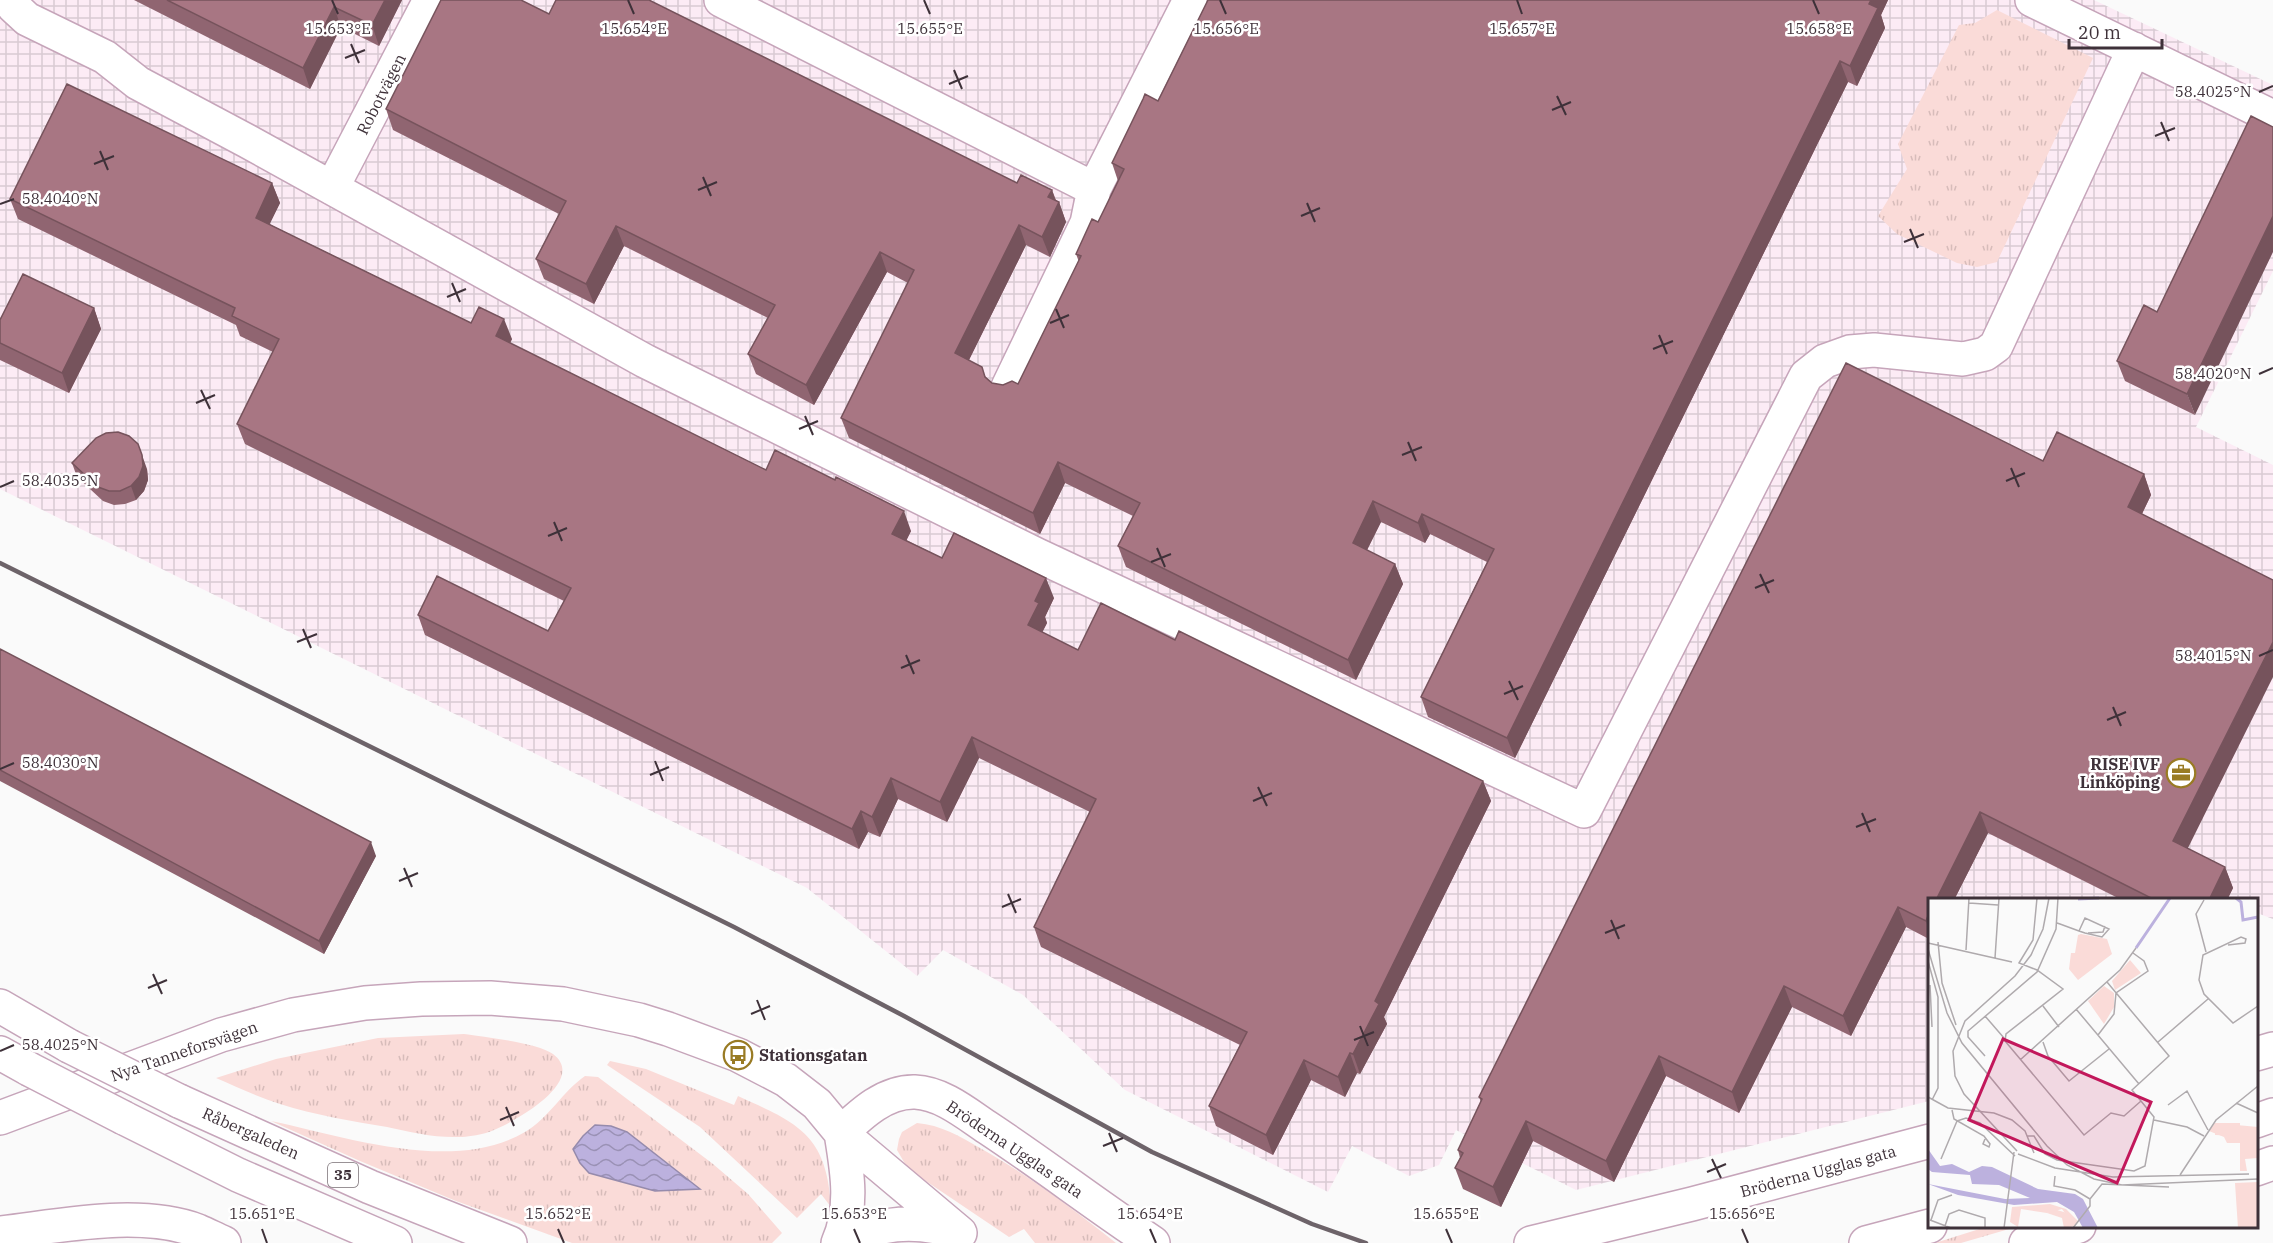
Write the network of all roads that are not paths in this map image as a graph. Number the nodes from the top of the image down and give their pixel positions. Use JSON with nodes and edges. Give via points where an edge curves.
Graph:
{"nodes":[{"id":1,"x":10,"y":0,"type":"edge"},
{"id":2,"x":430,"y":0,"type":"edge"},
{"id":3,"x":721,"y":0,"type":"edge"},
{"id":4,"x":1190,"y":0,"type":"edge"},
{"id":5,"x":2032,"y":0,"type":"edge"},
{"id":6,"x":2134,"y":49,"type":"junction"},
{"id":7,"x":2273,"y":117,"type":"edge"},
{"id":8,"x":332,"y":188,"type":"junction"},
{"id":9,"x":1094,"y":189,"type":"junction"},
{"id":10,"x":1008,"y":387,"type":"edge"},
{"id":11,"x":0,"y":1006,"type":"edge"},
{"id":12,"x":2273,"y":1049,"type":"edge"},
{"id":13,"x":0,"y":1053,"type":"edge"},
{"id":14,"x":2258,"y":1053,"type":"edge"},
{"id":15,"x":2273,"y":1115,"type":"edge"},
{"id":16,"x":0,"y":1118,"type":"edge"},
{"id":17,"x":2258,"y":1120,"type":"edge"},
{"id":18,"x":841,"y":1133,"type":"junction"},
{"id":19,"x":1928,"y":1141,"type":"edge"},
{"id":20,"x":2273,"y":1163,"type":"edge"},
{"id":21,"x":2258,"y":1168,"type":"edge"},
{"id":22,"x":1928,"y":1226,"type":"edge"},
{"id":23,"x":2076,"y":1228,"type":"edge"},
{"id":24,"x":0,"y":1233,"type":"edge"},
{"id":25,"x":967,"y":1238,"type":"edge"},
{"id":26,"x":224,"y":1243,"type":"edge"},
{"id":27,"x":395,"y":1243,"type":"edge"},
{"id":28,"x":510,"y":1243,"type":"edge"},
{"id":29,"x":838,"y":1243,"type":"edge"},
{"id":30,"x":846,"y":1243,"type":"edge"},
{"id":31,"x":1153,"y":1243,"type":"edge"},
{"id":32,"x":1531,"y":1243,"type":"edge"},
{"id":33,"x":1866,"y":1243,"type":"edge"},
{"id":34,"x":2026,"y":1243,"type":"edge"}],
"edges":[{"from":1,"to":8,"type":"street","via":[[27,19],[105,57],[138,83]]},
{"from":2,"to":8,"type":"street","name":"Robotvägen"},
{"from":3,"to":9,"type":"street"},
{"from":4,"to":9,"type":"street"},
{"from":5,"to":6,"type":"street"},
{"from":6,"to":7,"type":"street"},
{"from":6,"to":8,"type":"street","via":[[1996,346],[1985,354],[1963,359],[1874,350],[1850,352],[1825,361],[1806,376],[1584,811],[1037,555],[645,361]]},
{"from":9,"to":10,"type":"street","via":[[1087,223]]},
{"from":11,"to":28,"type":"street","name":"Råbergaleden","number":"35","bridge":true,"via":[[179,1101],[370,1187]]},
{"from":12,"to":14,"type":"street"},
{"from":13,"to":27,"type":"street","bridge":true,"via":[[238,1175]]},
{"from":15,"to":17,"type":"street"},
{"from":16,"to":18,"type":"street","name":"Nya Tanneforsvägen","via":[[220,1035],[293,1015],[365,1003],[490,998],[563,1004],[639,1020],[738,1055],[786,1080],[816,1104]]},
{"from":18,"to":25,"type":"street","name":"Nya Tanneforsvägen"},
{"from":18,"to":29,"type":"street","via":[[848,1172],[848,1204],[846,1227]]},
{"from":18,"to":31,"type":"street","name":"Bröderna Ugglas gata","via":[[886,1098],[914,1092],[932,1095],[1026,1153]]},
{"from":19,"to":32,"type":"street","name":"Bröderna Ugglas gata"},
{"from":20,"to":21,"type":"street"},
{"from":22,"to":33,"type":"street"},
{"from":23,"to":34,"type":"street"},
{"from":24,"to":26,"type":"street","via":[[143,1221],[197,1231]]},
{"from":25,"to":30,"type":"street","via":[[934,1225],[908,1223],[881,1226]]}]}
